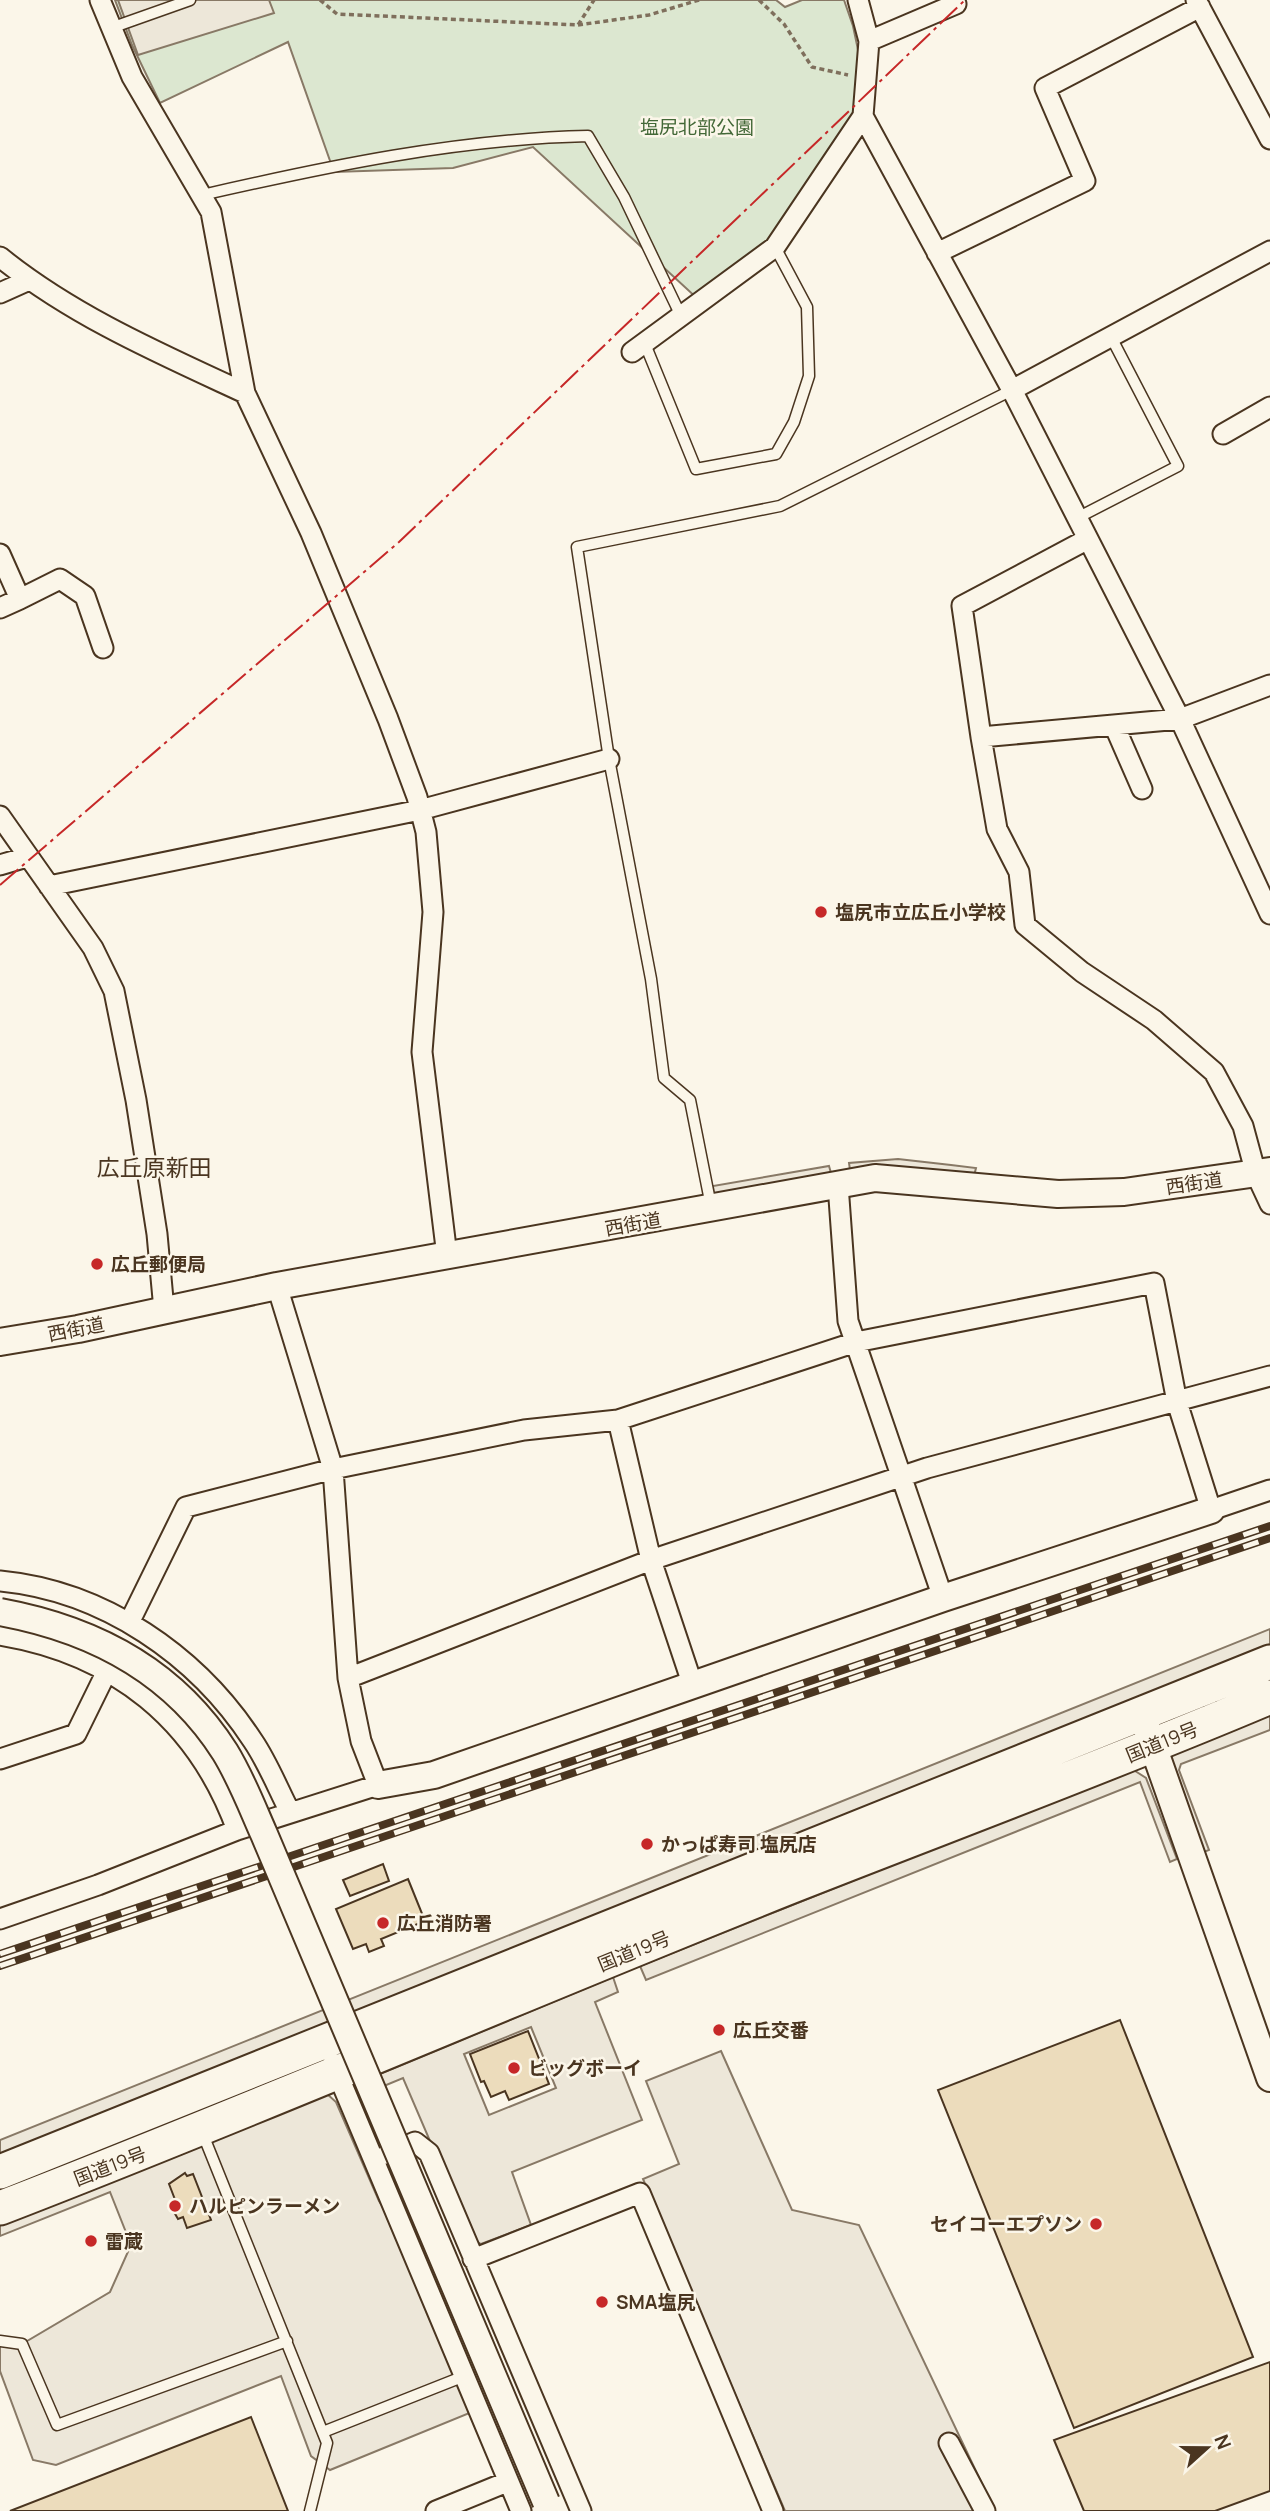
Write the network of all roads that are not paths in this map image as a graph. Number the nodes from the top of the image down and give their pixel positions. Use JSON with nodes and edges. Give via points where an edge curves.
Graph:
{"nodes":[{"id":1,"x":100,"y":0,"type":"edge"},
{"id":2,"x":190,"y":0,"type":"edge"},
{"id":3,"x":858,"y":0,"type":"edge"},
{"id":4,"x":956,"y":4,"type":"dead end"},
{"id":5,"x":1198,"y":4,"type":"edge"},
{"id":6,"x":111,"y":28,"type":"junction"},
{"id":7,"x":869,"y":41,"type":"junction"},
{"id":8,"x":863,"y":116,"type":"junction"},
{"id":9,"x":1270,"y":139,"type":"edge"},
{"id":10,"x":202,"y":195,"type":"junction"},
{"id":11,"x":775,"y":247,"type":"junction"},
{"id":12,"x":1270,"y":251,"type":"edge"},
{"id":13,"x":937,"y":253,"type":"junction"},
{"id":14,"x":0,"y":257,"type":"edge"},
{"id":15,"x":29,"y":280,"type":"junction"},
{"id":16,"x":0,"y":293,"type":"edge"},
{"id":17,"x":682,"y":317,"type":"junction"},
{"id":18,"x":1111,"y":337,"type":"junction"},
{"id":19,"x":639,"y":348,"type":"joint"},
{"id":20,"x":1012,"y":390,"type":"junction"},
{"id":21,"x":245,"y":393,"type":"junction"},
{"id":22,"x":1270,"y":407,"type":"edge"},
{"id":23,"x":1223,"y":434,"type":"dead end"},
{"id":24,"x":1077,"y":519,"type":"junction"},
{"id":25,"x":1088,"y":540,"type":"junction"},
{"id":26,"x":0,"y":554,"type":"edge"},
{"id":27,"x":20,"y":598,"type":"junction"},
{"id":28,"x":0,"y":608,"type":"edge"},
{"id":29,"x":103,"y":648,"type":"dead end"},
{"id":30,"x":1270,"y":685,"type":"edge"},
{"id":31,"x":1180,"y":719,"type":"junction"},
{"id":32,"x":1114,"y":725,"type":"junction"},
{"id":33,"x":981,"y":737,"type":"junction"},
{"id":34,"x":609,"y":759,"type":"junction"},
{"id":35,"x":1142,"y":789,"type":"dead end"},
{"id":36,"x":420,"y":810,"type":"junction"},
{"id":37,"x":0,"y":816,"type":"edge"},
{"id":38,"x":27,"y":857,"type":"junction"},
{"id":39,"x":0,"y":865,"type":"edge"},
{"id":40,"x":49,"y":886,"type":"junction"},
{"id":41,"x":1270,"y":914,"type":"edge"},
{"id":42,"x":1263,"y":1173,"type":"edge"},
{"id":43,"x":838,"y":1185,"type":"junction"},
{"id":44,"x":1270,"y":1204,"type":"edge"},
{"id":45,"x":712,"y":1210,"type":"junction"},
{"id":46,"x":447,"y":1256,"type":"junction"},
{"id":47,"x":277,"y":1286,"type":"junction"},
{"id":48,"x":164,"y":1310,"type":"junction"},
{"id":49,"x":0,"y":1342,"type":"edge"},
{"id":50,"x":856,"y":1342,"type":"junction"},
{"id":51,"x":1270,"y":1376,"type":"edge"},
{"id":52,"x":1177,"y":1402,"type":"junction"},
{"id":53,"x":618,"y":1420,"type":"junction"},
{"id":54,"x":333,"y":1469,"type":"junction"},
{"id":55,"x":903,"y":1478,"type":"junction"},
{"id":56,"x":1270,"y":1490,"type":"edge"},
{"id":57,"x":1211,"y":1510,"type":"junction"},
{"id":58,"x":651,"y":1560,"type":"junction"},
{"id":59,"x":0,"y":1581,"type":"edge"},
{"id":60,"x":943,"y":1598,"type":"junction"},
{"id":61,"x":0,"y":1612,"type":"edge"},
{"id":62,"x":129,"y":1623,"type":"junction"},
{"id":63,"x":0,"y":1635,"type":"edge"},
{"id":64,"x":1270,"y":1662,"type":"edge"},
{"id":65,"x":107,"y":1671,"type":"junction"},
{"id":66,"x":348,"y":1678,"type":"junction"},
{"id":67,"x":693,"y":1686,"type":"junction"},
{"id":68,"x":1270,"y":1697,"type":"edge"},
{"id":69,"x":1141,"y":1714,"type":"junction"},
{"id":70,"x":1154,"y":1746,"type":"junction"},
{"id":71,"x":0,"y":1759,"type":"edge"},
{"id":72,"x":378,"y":1786,"type":"junction"},
{"id":73,"x":290,"y":1812,"type":"junction"},
{"id":74,"x":237,"y":1830,"type":"junction"},
{"id":75,"x":0,"y":1919,"type":"edge"},
{"id":76,"x":324,"y":2042,"type":"junction"},
{"id":77,"x":337,"y":2073,"type":"junction"},
{"id":78,"x":1270,"y":2078,"type":"edge"},
{"id":79,"x":202,"y":2130,"type":"junction"},
{"id":80,"x":374,"y":2160,"type":"junction"},
{"id":81,"x":0,"y":2172,"type":"edge"},
{"id":82,"x":0,"y":2208,"type":"edge"},
{"id":83,"x":473,"y":2259,"type":"junction"},
{"id":84,"x":0,"y":2341,"type":"edge"},
{"id":85,"x":286,"y":2341,"type":"junction"},
{"id":86,"x":463,"y":2377,"type":"junction"},
{"id":87,"x":323,"y":2432,"type":"junction"},
{"id":88,"x":949,"y":2443,"type":"dead end"},
{"id":89,"x":507,"y":2482,"type":"junction"},
{"id":90,"x":548,"y":2507,"type":"edge"},
{"id":91,"x":310,"y":2511,"type":"edge"},
{"id":92,"x":436,"y":2511,"type":"edge"},
{"id":93,"x":521,"y":2511,"type":"edge"},
{"id":94,"x":581,"y":2511,"type":"edge"},
{"id":95,"x":773,"y":2511,"type":"edge"},
{"id":96,"x":985,"y":2511,"type":"edge"}],
"edges":[{"from":1,"to":6,"type":"street"},
{"from":2,"to":6,"type":"lane"},
{"from":3,"to":7,"type":"street"},
{"from":4,"to":7,"type":"street"},
{"from":5,"to":9,"type":"street"},
{"from":5,"to":13,"type":"street","via":[[1045,88],[1085,181]]},
{"from":6,"to":10,"type":"street","via":[[132,77]]},
{"from":7,"to":8,"type":"street"},
{"from":8,"to":11,"type":"street"},
{"from":8,"to":13,"type":"street"},
{"from":10,"to":17,"type":"lane","via":[[349,162],[514,138],[588,136],[624,197]]},
{"from":10,"to":21,"type":"street","via":[[211,212]]},
{"from":11,"to":17,"type":"street"},
{"from":11,"to":19,"type":"lane","via":[[807,307],[809,376],[794,422],[776,454],[696,469]]},
{"from":12,"to":18,"type":"street"},
{"from":13,"to":20,"type":"street"},
{"from":14,"to":15,"type":"street"},
{"from":15,"to":16,"type":"street"},
{"from":15,"to":21,"type":"street","via":[[131,339]]},
{"from":17,"to":19,"type":"street"},
{"from":18,"to":20,"type":"street"},
{"from":18,"to":24,"type":"lane","via":[[1178,466]]},
{"from":20,"to":24,"type":"street"},
{"from":20,"to":34,"type":"lane","via":[[780,506],[577,547]]},
{"from":21,"to":36,"type":"street","via":[[311,533],[388,719]]},
{"from":22,"to":23,"type":"street"},
{"from":24,"to":25,"type":"street"},
{"from":25,"to":31,"type":"street"},
{"from":25,"to":33,"type":"street","via":[[962,606]]},
{"from":26,"to":27,"type":"street"},
{"from":27,"to":28,"type":"street"},
{"from":27,"to":29,"type":"street","via":[[60,579],[85,596]]},
{"from":30,"to":31,"type":"street"},
{"from":31,"to":32,"type":"street"},
{"from":31,"to":41,"type":"street"},
{"from":32,"to":33,"type":"street"},
{"from":32,"to":35,"type":"street"},
{"from":33,"to":42,"type":"street","via":[[997,829],[1019,872],[1025,925],[1082,972],[1154,1020],[1214,1072]]},
{"from":34,"to":36,"type":"street"},
{"from":34,"to":45,"type":"lane","via":[[651,979],[664,1078],[690,1100]]},
{"from":36,"to":40,"type":"street"},
{"from":36,"to":46,"type":"street","via":[[433,912],[422,1052]]},
{"from":37,"to":38,"type":"street"},
{"from":38,"to":39,"type":"street"},
{"from":38,"to":40,"type":"street"},
{"from":40,"to":48,"type":"street","via":[[93,948],[114,991],[142,1140]]},
{"from":42,"to":43,"type":"street","name":"西街道","via":[[1111,1192],[974,1189],[875,1178]]},
{"from":42,"to":44,"type":"street"},
{"from":43,"to":45,"type":"street","name":"西街道"},
{"from":43,"to":50,"type":"street","via":[[848,1321]]},
{"from":45,"to":46,"type":"street","name":"西街道"},
{"from":46,"to":47,"type":"street","name":"西街道"},
{"from":47,"to":48,"type":"street","name":"西街道"},
{"from":47,"to":54,"type":"street"},
{"from":48,"to":49,"type":"street","name":"西街道"},
{"from":50,"to":52,"type":"street","via":[[1154,1283]]},
{"from":50,"to":53,"type":"street"},
{"from":50,"to":55,"type":"street"},
{"from":51,"to":52,"type":"street"},
{"from":52,"to":55,"type":"street"},
{"from":52,"to":57,"type":"street"},
{"from":53,"to":54,"type":"street","via":[[524,1430]]},
{"from":53,"to":58,"type":"street"},
{"from":54,"to":62,"type":"street","via":[[186,1507]]},
{"from":54,"to":66,"type":"street"},
{"from":55,"to":58,"type":"street"},
{"from":55,"to":60,"type":"street"},
{"from":56,"to":57,"type":"street"},
{"from":57,"to":60,"type":"street"},
{"from":58,"to":66,"type":"street"},
{"from":58,"to":67,"type":"street"},
{"from":59,"to":62,"type":"street","via":[[66,1596]]},
{"from":60,"to":67,"type":"street"},
{"from":61,"to":90,"type":"street","bridge":true,"via":[[74,1630],[115,1649],[178,1695],[224,1752],[264,1834]]},
{"from":62,"to":73,"type":"street","via":[[206,1682],[254,1742]]},
{"from":63,"to":65,"type":"street","via":[[58,1648]]},
{"from":64,"to":69,"type":"highway","name":"国道19号"},
{"from":65,"to":71,"type":"street","via":[[76,1734]]},
{"from":65,"to":74,"type":"street","via":[[167,1716],[202,1755]]},
{"from":66,"to":72,"type":"street","via":[[361,1741]]},
{"from":67,"to":72,"type":"street","via":[[433,1776]]},
{"from":68,"to":70,"type":"highway","name":"国道19号"},
{"from":69,"to":70,"type":"street"},
{"from":69,"to":76,"type":"highway","name":"国道19号"},
{"from":70,"to":77,"type":"highway","name":"国道19号","via":[[789,1888]]},
{"from":70,"to":78,"type":"street"},
{"from":72,"to":73,"type":"street"},
{"from":73,"to":74,"type":"street"},
{"from":74,"to":75,"type":"street"},
{"from":76,"to":77,"type":"street"},
{"from":76,"to":81,"type":"highway","name":"国道19号"},
{"from":77,"to":79,"type":"highway","name":"国道19号"},
{"from":77,"to":80,"type":"street"},
{"from":79,"to":82,"type":"highway","name":"国道19号"},
{"from":79,"to":85,"type":"lane"},
{"from":80,"to":83,"type":"street","via":[[415,2142],[429,2153]]},
{"from":80,"to":86,"type":"street"},
{"from":83,"to":94,"type":"street"},
{"from":83,"to":95,"type":"street","via":[[640,2193]]},
{"from":84,"to":85,"type":"lane","via":[[22,2344],[57,2425]]},
{"from":85,"to":87,"type":"lane"},
{"from":86,"to":87,"type":"lane"},
{"from":86,"to":89,"type":"street"},
{"from":87,"to":91,"type":"lane","via":[[327,2443]]},
{"from":88,"to":96,"type":"street"},
{"from":89,"to":92,"type":"street"},
{"from":89,"to":93,"type":"street"}]}
